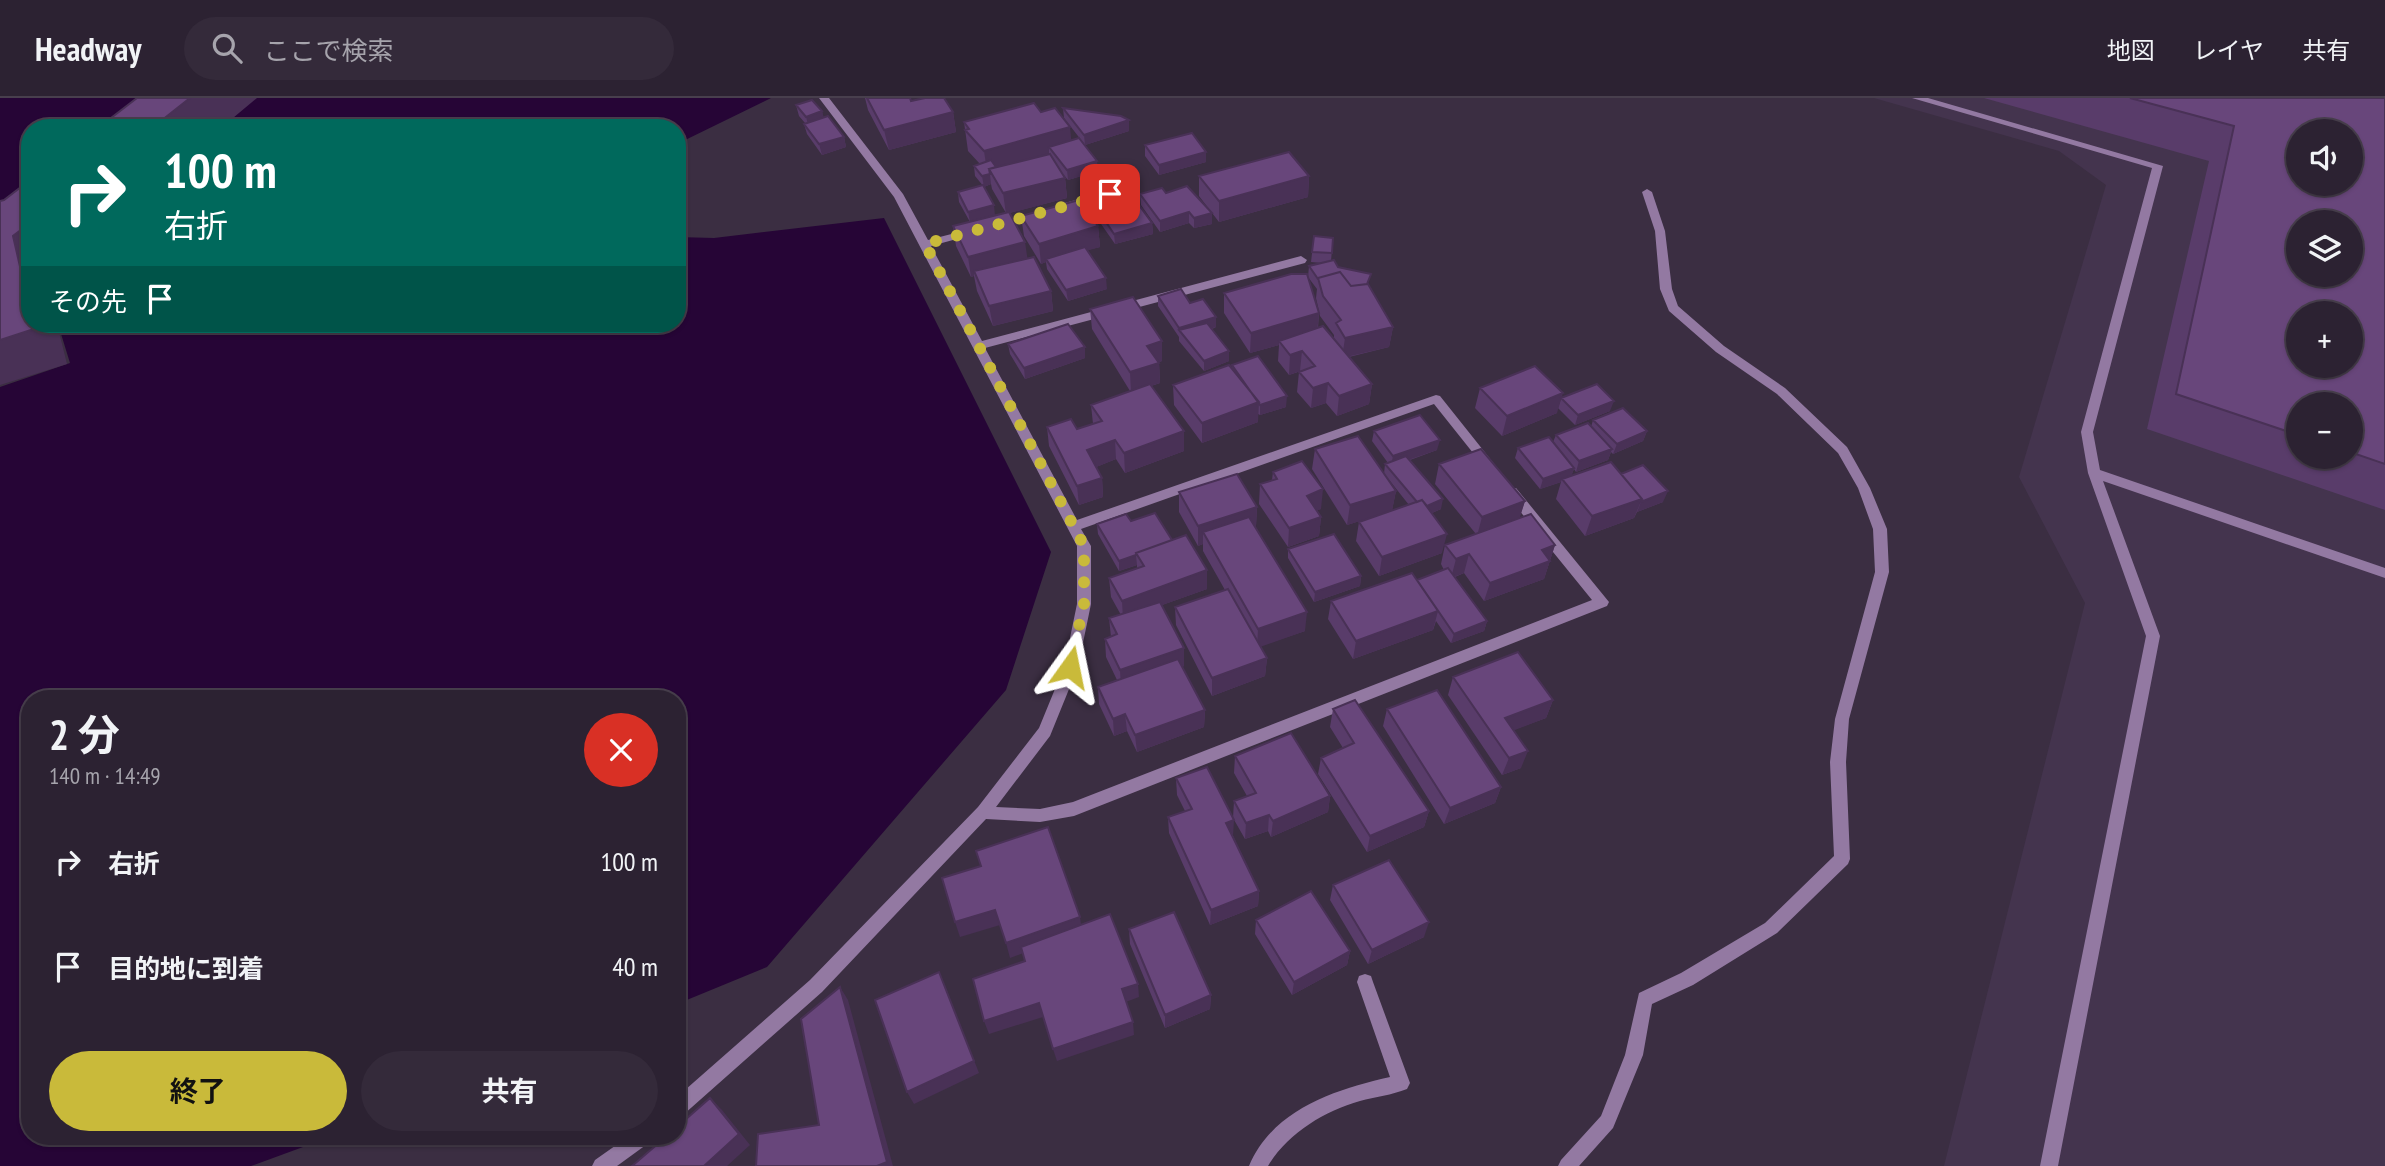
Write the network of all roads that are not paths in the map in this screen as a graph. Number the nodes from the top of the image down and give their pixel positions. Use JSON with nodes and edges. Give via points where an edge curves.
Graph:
{"nodes":[{"id":1,"x":824,"y":98,"type":"edge"},
{"id":2,"x":1917,"y":98,"type":"edge"},
{"id":3,"x":1647,"y":192,"type":"dead end"},
{"id":4,"x":1110,"y":194,"type":"edge"},
{"id":5,"x":1057,"y":208,"type":"edge"},
{"id":6,"x":978,"y":230,"type":"edge"},
{"id":7,"x":925,"y":244,"type":"junction"},
{"id":8,"x":1301,"y":260,"type":"dead end"},
{"id":9,"x":979,"y":346,"type":"junction"},
{"id":10,"x":2094,"y":472,"type":"junction"},
{"id":11,"x":1074,"y":526,"type":"junction"},
{"id":12,"x":2385,"y":573,"type":"edge"},
{"id":13,"x":983,"y":812,"type":"junction"},
{"id":14,"x":1365,"y":982,"type":"dead end"},
{"id":15,"x":686,"y":1101,"type":"edge"},
{"id":16,"x":631,"y":1145,"type":"edge"},
{"id":17,"x":601,"y":1166,"type":"edge"},
{"id":18,"x":1258,"y":1166,"type":"edge"},
{"id":19,"x":1567,"y":1166,"type":"edge"},
{"id":20,"x":2049,"y":1166,"type":"edge"}],
"edges":[{"from":1,"to":7,"type":"street","via":[[899,196]]},
{"from":2,"to":10,"type":"street","via":[[2158,166],[2087,432]]},
{"from":3,"to":19,"type":"street","via":[[1660,231],[1666,289],[1673,308],[1720,349],[1781,390],[1843,450],[1880,528],[1882,572],[1842,719],[1842,859],[1771,928],[1645,999],[1634,1055],[1607,1122]]},
{"from":4,"to":5,"type":"street"},
{"from":6,"to":7,"type":"street"},
{"from":7,"to":9,"type":"street"},
{"from":8,"to":9,"type":"street"},
{"from":9,"to":11,"type":"street"},
{"from":10,"to":12,"type":"street"},
{"from":10,"to":20,"type":"street","via":[[2153,636]]},
{"from":11,"to":13,"type":"street","via":[[1084,546],[1084,604],[1070,667],[1045,732]]},
{"from":11,"to":13,"type":"street","via":[[1436,400],[1602,602],[1074,809],[1028,817]]},
{"from":13,"to":15,"type":"street","via":[[816,986]]},
{"from":14,"to":18,"type":"street","via":[[1401,1083],[1337,1100],[1297,1123],[1263,1154]]},
{"from":16,"to":17,"type":"street"}]}
